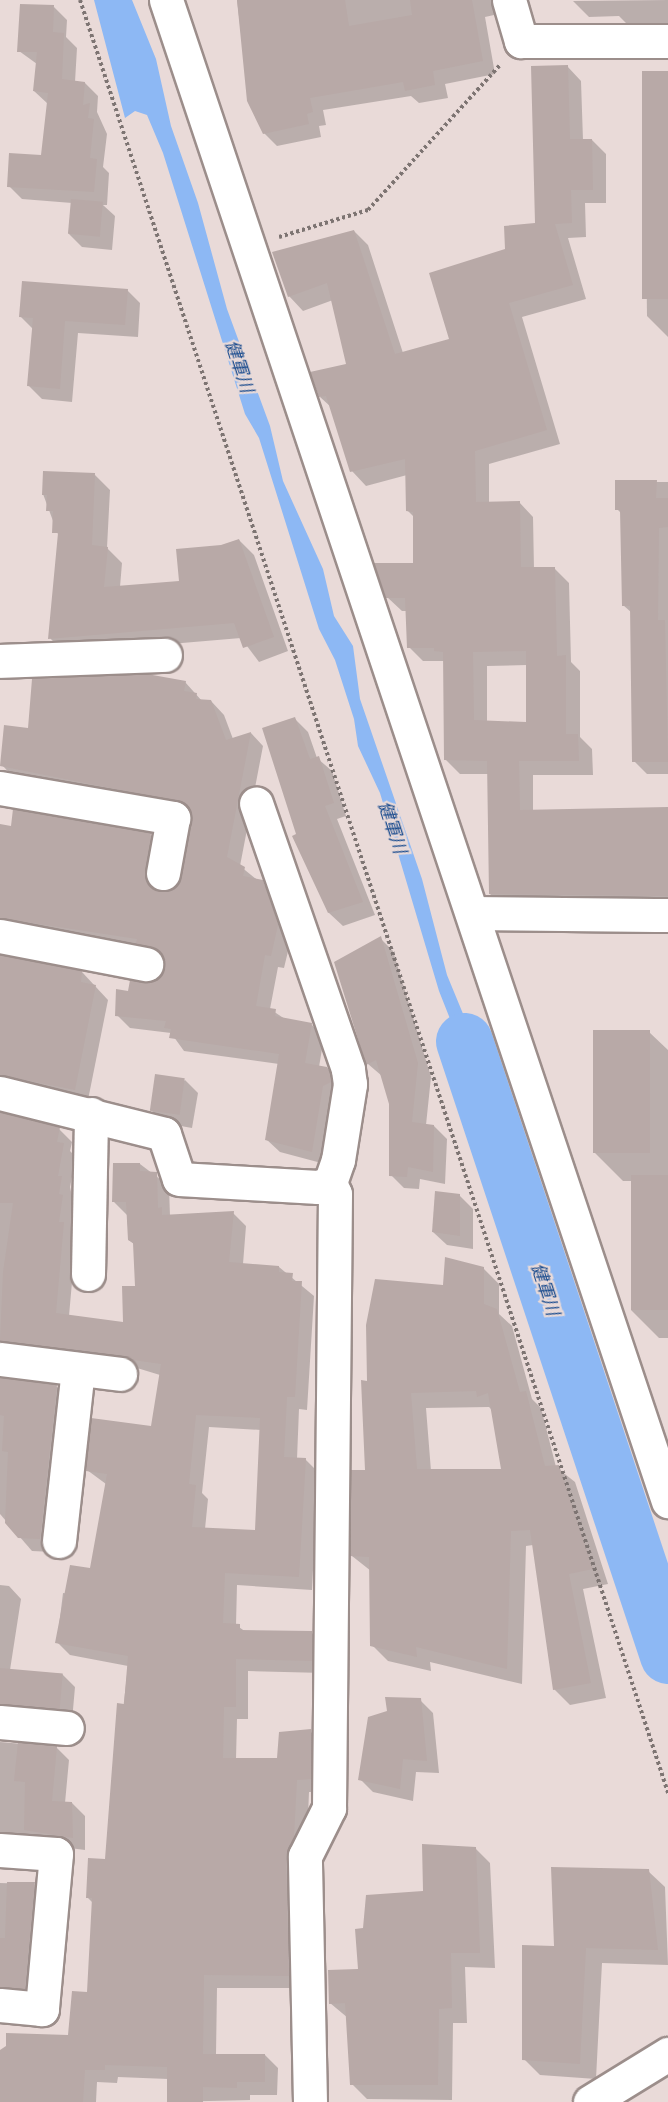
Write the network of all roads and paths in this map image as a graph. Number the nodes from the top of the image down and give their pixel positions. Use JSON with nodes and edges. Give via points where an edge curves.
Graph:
{"nodes":[{"id":1,"x":80,"y":0,"type":"edge"},
{"id":2,"x":166,"y":0,"type":"edge"},
{"id":3,"x":509,"y":0,"type":"edge"},
{"id":4,"x":522,"y":41,"type":"junction"},
{"id":5,"x":668,"y":41,"type":"edge"},
{"id":6,"x":249,"y":246,"type":"junction"},
{"id":7,"x":165,"y":655,"type":"dead end"},
{"id":8,"x":0,"y":661,"type":"edge"},
{"id":9,"x":0,"y":788,"type":"edge"},
{"id":10,"x":256,"y":803,"type":"dead end"},
{"id":11,"x":163,"y":873,"type":"dead end"},
{"id":12,"x":472,"y":914,"type":"junction"},
{"id":13,"x":668,"y":915,"type":"edge"},
{"id":14,"x":0,"y":936,"type":"edge"},
{"id":15,"x":146,"y":964,"type":"dead end"},
{"id":16,"x":0,"y":1093,"type":"edge"},
{"id":17,"x":91,"y":1114,"type":"junction"},
{"id":18,"x":330,"y":1183,"type":"junction"},
{"id":19,"x":88,"y":1274,"type":"dead end"},
{"id":20,"x":0,"y":1359,"type":"edge"},
{"id":21,"x":78,"y":1369,"type":"junction"},
{"id":22,"x":120,"y":1374,"type":"dead end"},
{"id":23,"x":668,"y":1501,"type":"edge"},
{"id":24,"x":60,"y":1541,"type":"dead end"},
{"id":25,"x":0,"y":1722,"type":"edge"},
{"id":26,"x":67,"y":1728,"type":"dead end"},
{"id":27,"x":668,"y":1793,"type":"edge"},
{"id":28,"x":0,"y":1850,"type":"edge"},
{"id":29,"x":0,"y":2005,"type":"edge"},
{"id":30,"x":668,"y":2054,"type":"edge"},
{"id":31,"x":310,"y":2102,"type":"edge"},
{"id":32,"x":590,"y":2102,"type":"edge"}],
"edges":[{"from":1,"to":27,"type":"path"},
{"from":2,"to":6,"type":"street"},
{"from":3,"to":4,"type":"street"},
{"from":4,"to":5,"type":"street"},
{"from":4,"to":6,"type":"path","via":[[368,210]]},
{"from":6,"to":12,"type":"street"},
{"from":7,"to":8,"type":"street"},
{"from":9,"to":11,"type":"street","via":[[173,818]]},
{"from":10,"to":18,"type":"street","via":[[348,1069],[350,1084],[340,1149]]},
{"from":12,"to":13,"type":"street"},
{"from":12,"to":23,"type":"street"},
{"from":14,"to":15,"type":"street"},
{"from":16,"to":17,"type":"street"},
{"from":17,"to":18,"type":"street","via":[[164,1134],[179,1179],[318,1186]]},
{"from":17,"to":19,"type":"street"},
{"from":18,"to":31,"type":"street","via":[[335,1206],[330,1808],[305,1856]]},
{"from":20,"to":21,"type":"street"},
{"from":21,"to":22,"type":"street"},
{"from":21,"to":24,"type":"street"},
{"from":25,"to":26,"type":"street"},
{"from":28,"to":29,"type":"street","via":[[56,1854],[42,2009]]},
{"from":30,"to":32,"type":"street"}]}
